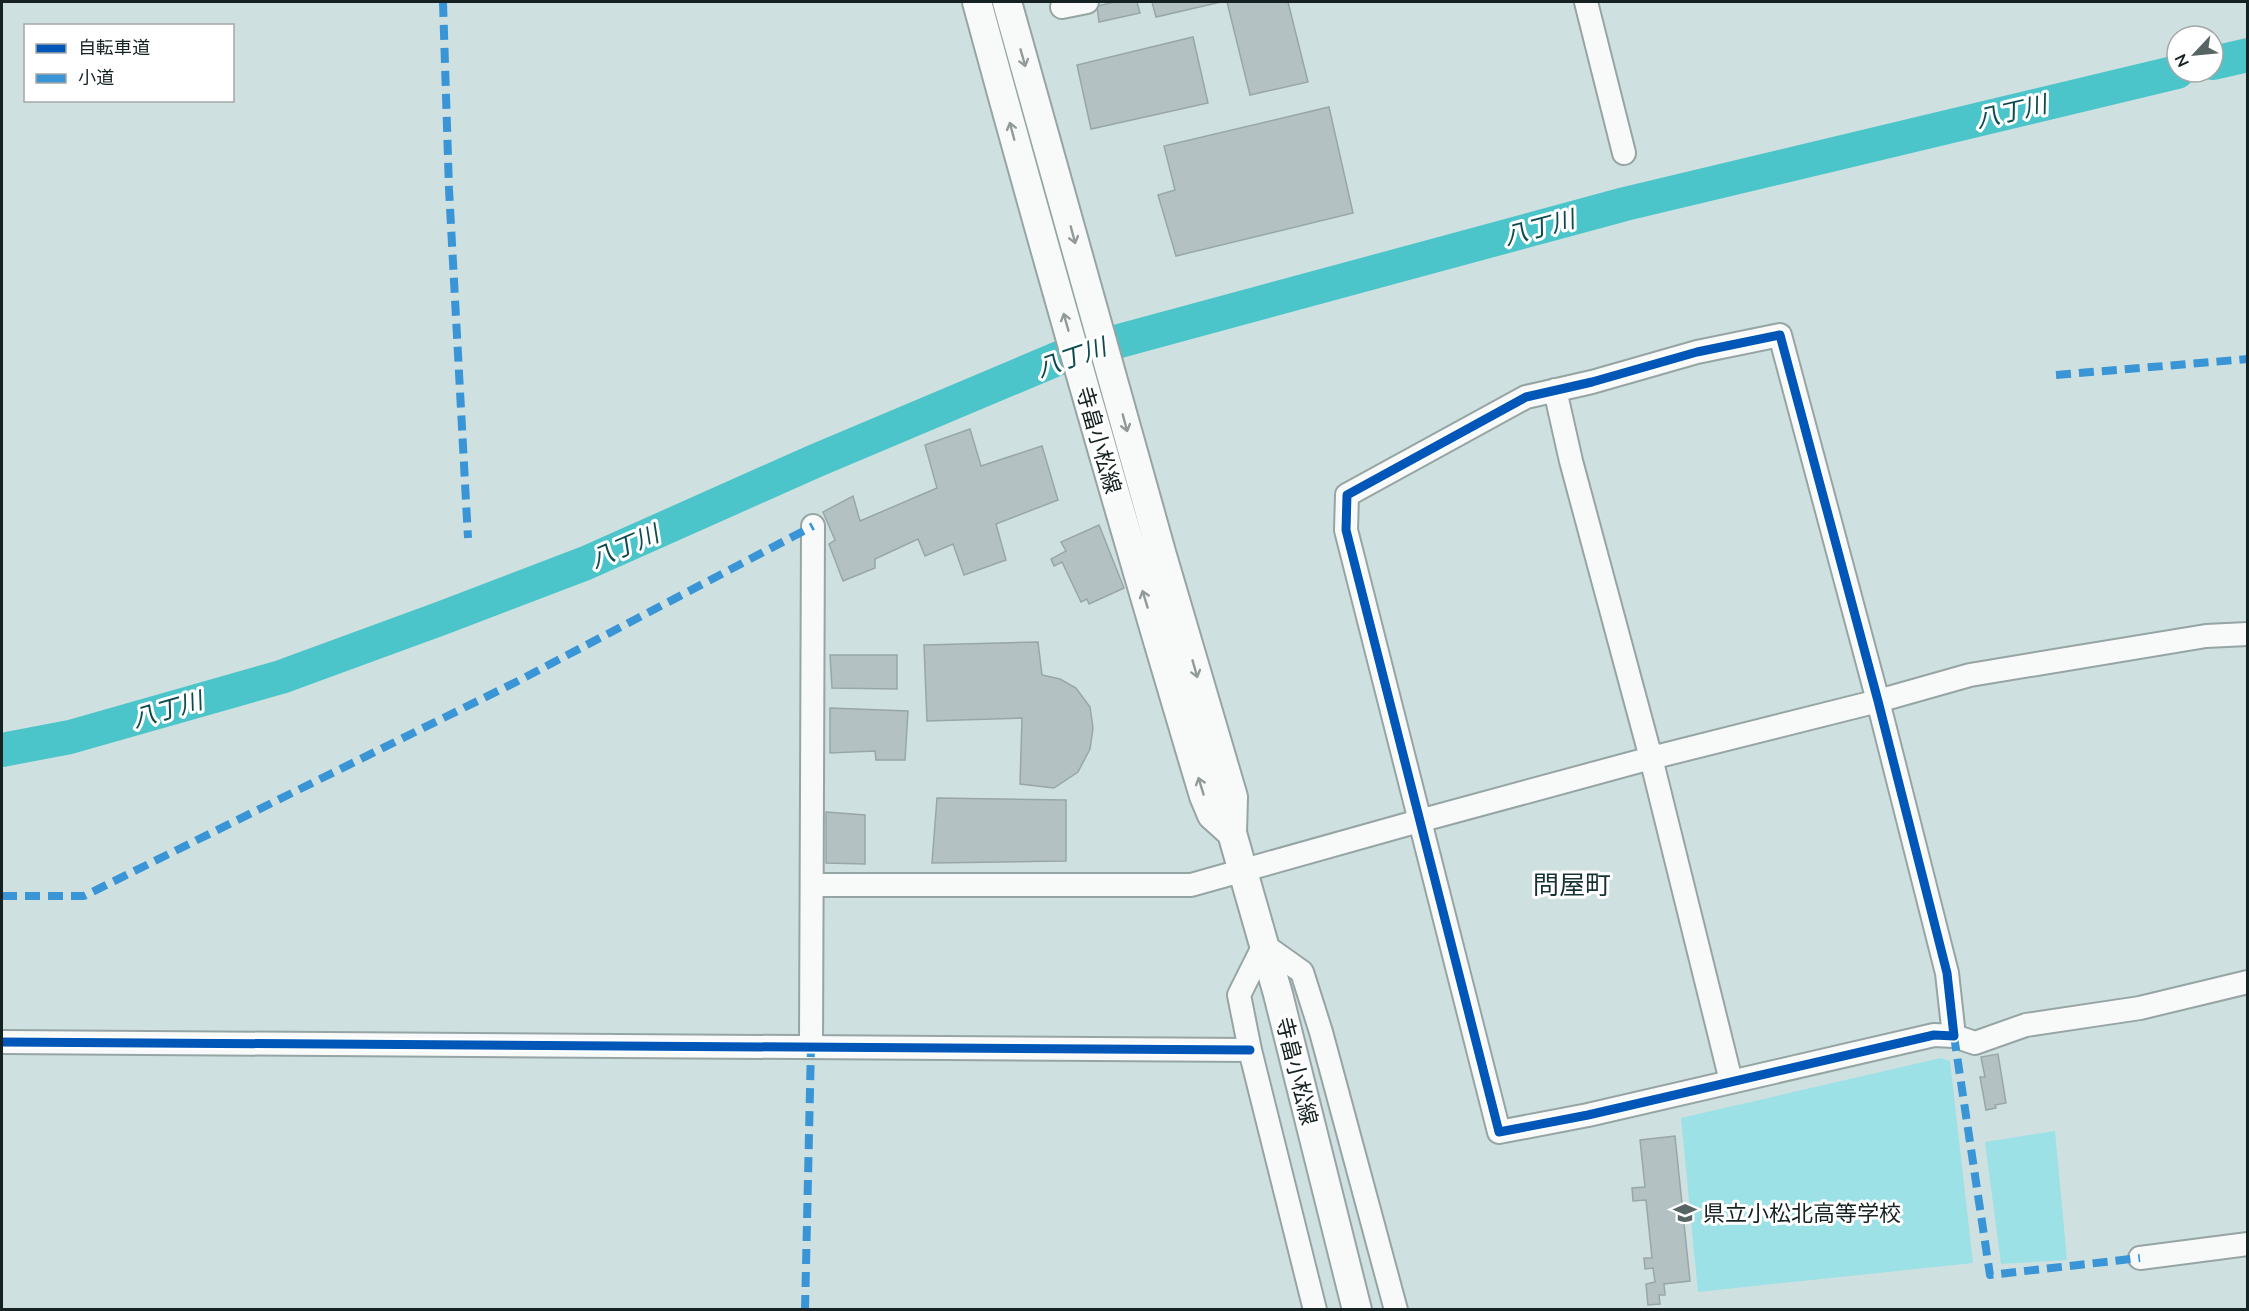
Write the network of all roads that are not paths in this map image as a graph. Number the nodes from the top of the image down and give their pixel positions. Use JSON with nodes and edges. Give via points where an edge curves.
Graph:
{"nodes":[{"id":1,"x":977,"y":2,"type":"edge"},
{"id":2,"x":1007,"y":2,"type":"edge"},
{"id":3,"x":1087,"y":2,"type":"edge"},
{"id":4,"x":1586,"y":2,"type":"edge"},
{"id":5,"x":1062,"y":8,"type":"dead end"},
{"id":6,"x":1624,"y":153,"type":"dead end"},
{"id":7,"x":1555,"y":390,"type":"junction"},
{"id":8,"x":813,"y":526,"type":"dead end"},
{"id":9,"x":2247,"y":634,"type":"edge"},
{"id":10,"x":1878,"y":701,"type":"junction"},
{"id":11,"x":1651,"y":758,"type":"junction"},
{"id":12,"x":1419,"y":821,"type":"junction"},
{"id":13,"x":1232,"y":833,"type":"junction"},
{"id":14,"x":1244,"y":868,"type":"junction"},
{"id":15,"x":812,"y":885,"type":"junction"},
{"id":16,"x":1264,"y":945,"type":"junction"},
{"id":17,"x":2247,"y":982,"type":"edge"},
{"id":18,"x":1954,"y":1036,"type":"junction"},
{"id":19,"x":2,"y":1042,"type":"edge"},
{"id":20,"x":811,"y":1046,"type":"junction"},
{"id":21,"x":1250,"y":1050,"type":"junction"},
{"id":22,"x":1731,"y":1081,"type":"junction"},
{"id":23,"x":2247,"y":1244,"type":"edge"},
{"id":24,"x":2139,"y":1258,"type":"dead end"},
{"id":25,"x":1315,"y":1310,"type":"edge"},
{"id":26,"x":1357,"y":1310,"type":"edge"},
{"id":27,"x":1396,"y":1310,"type":"edge"}],
"edges":[{"from":13,"to":1,"type":"main road","name":"寺畠小松線","one_way":true,"via":[[1212,815],[1204,796]]},
{"from":2,"to":13,"type":"main road","name":"寺畠小松線","one_way":true,"via":[[1233,797]]},
{"from":3,"to":5,"type":"street"},
{"from":4,"to":6,"type":"street"},
{"from":7,"to":10,"type":"street","via":[[1697,352],[1780,335]]},
{"from":7,"to":11,"type":"street"},
{"from":7,"to":12,"type":"street","via":[[1526,397],[1347,495],[1346,530]]},
{"from":8,"to":15,"type":"street"},
{"from":9,"to":10,"type":"street","via":[[2206,636],[1970,675]]},
{"from":10,"to":11,"type":"street"},
{"from":10,"to":18,"type":"street","via":[[1947,973]]},
{"from":11,"to":12,"type":"street"},
{"from":11,"to":22,"type":"street"},
{"from":12,"to":14,"type":"street"},
{"from":12,"to":22,"type":"street","via":[[1499,1132]]},
{"from":13,"to":14,"type":"main road","name":"寺畠小松線"},
{"from":14,"to":15,"type":"street","via":[[1191,885]]},
{"from":14,"to":16,"type":"main road","name":"寺畠小松線"},
{"from":15,"to":20,"type":"street"},
{"from":16,"to":21,"type":"street","via":[[1239,995]]},
{"from":16,"to":26,"type":"main road","name":"寺畠小松線"},
{"from":16,"to":27,"type":"street","via":[[1302,972]]},
{"from":17,"to":18,"type":"street","via":[[2140,1008],[2026,1025],[1976,1043]]},
{"from":18,"to":22,"type":"street","via":[[1934,1035]]},
{"from":19,"to":20,"type":"street"},
{"from":20,"to":21,"type":"street"},
{"from":21,"to":25,"type":"street"},
{"from":23,"to":24,"type":"street"}]}
